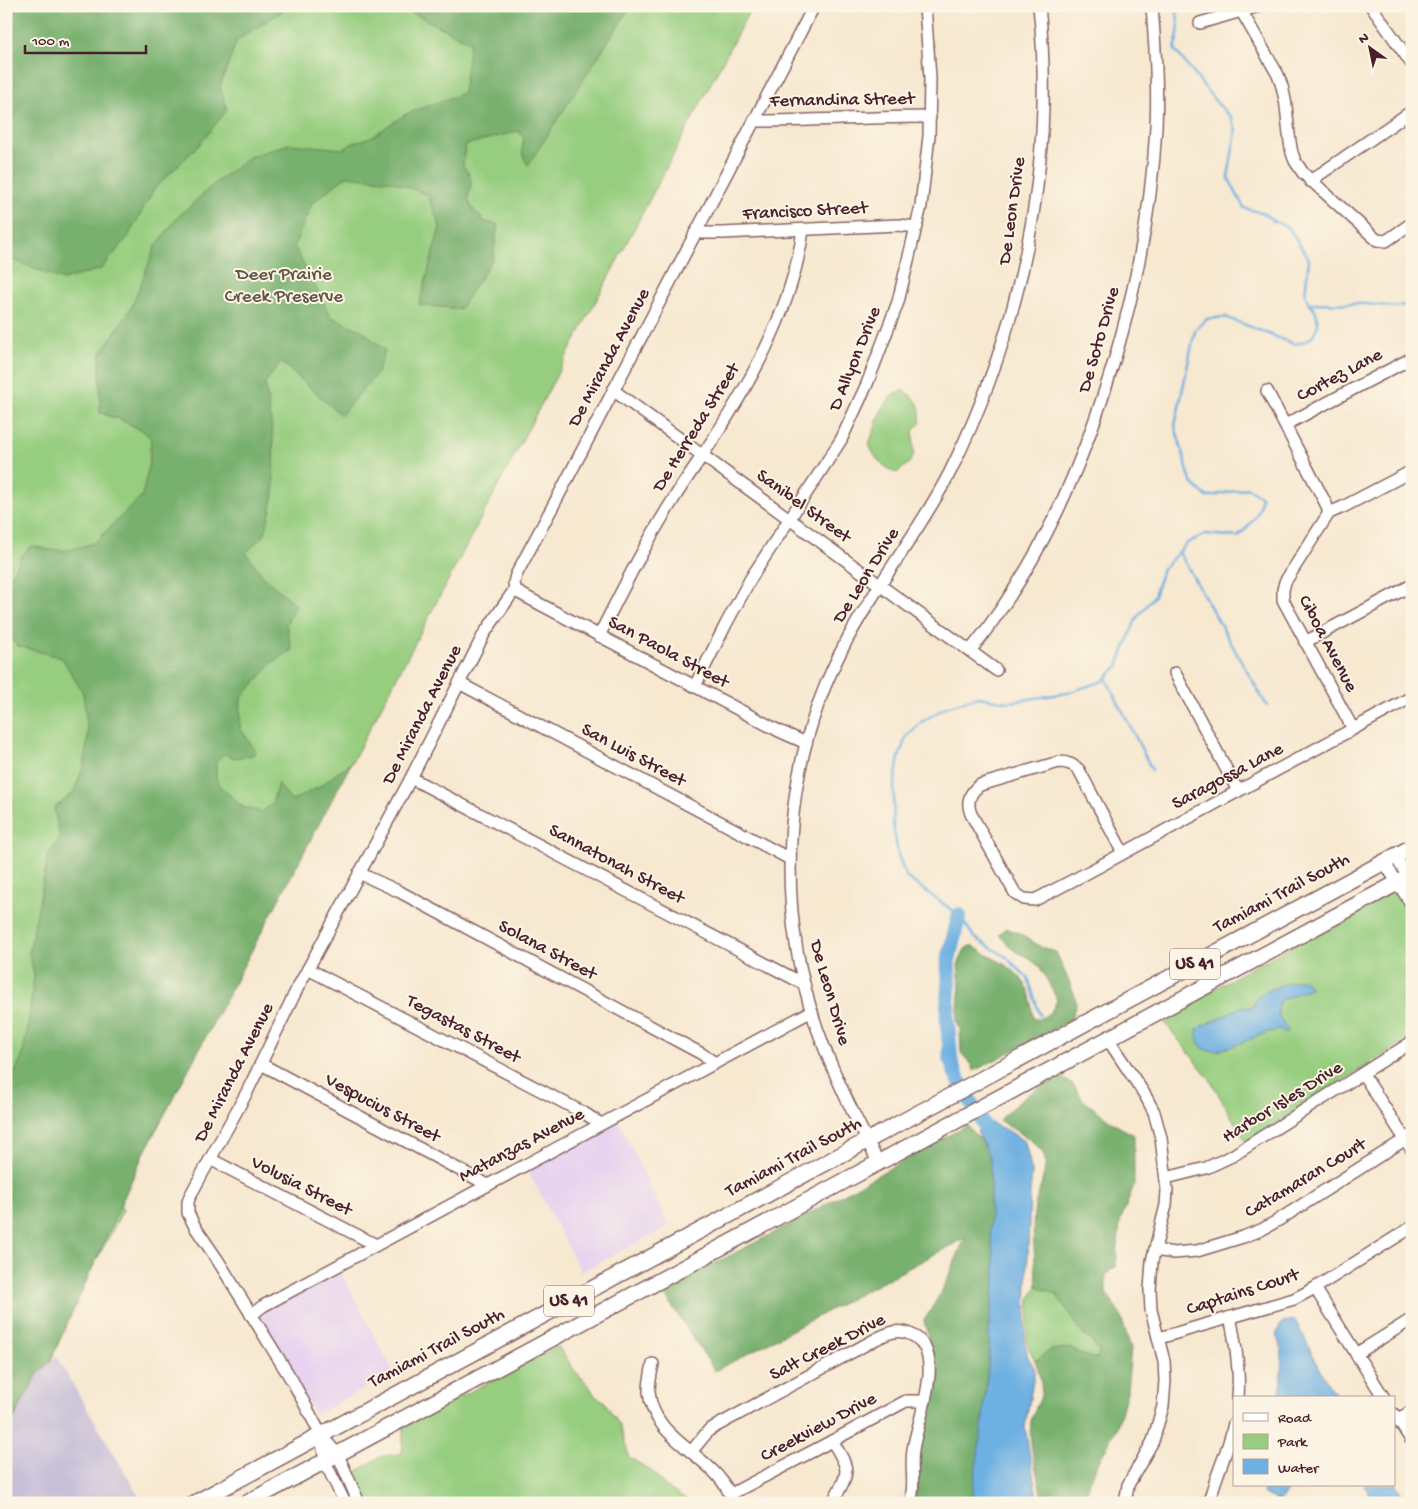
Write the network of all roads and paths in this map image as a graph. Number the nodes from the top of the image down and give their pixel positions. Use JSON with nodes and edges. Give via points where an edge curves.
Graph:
{"nodes":[{"id":1,"x":814,"y":6,"type":"edge"},
{"id":2,"x":924,"y":6,"type":"edge"},
{"id":3,"x":1038,"y":6,"type":"edge"},
{"id":4,"x":1152,"y":6,"type":"edge"},
{"id":5,"x":1259,"y":6,"type":"edge"},
{"id":6,"x":1371,"y":6,"type":"edge"},
{"id":7,"x":1242,"y":12,"type":"junction"},
{"id":8,"x":1200,"y":23,"type":"dead end"},
{"id":9,"x":1412,"y":64,"type":"edge"},
{"id":10,"x":1412,"y":111,"type":"edge"},
{"id":11,"x":930,"y":117,"type":"junction"},
{"id":12,"x":754,"y":121,"type":"junction"},
{"id":13,"x":1310,"y":181,"type":"junction"},
{"id":14,"x":1412,"y":222,"type":"edge"},
{"id":15,"x":916,"y":227,"type":"junction"},
{"id":16,"x":803,"y":230,"type":"junction"},
{"id":17,"x":695,"y":234,"type":"junction"},
{"id":18,"x":1412,"y":358,"type":"edge"},
{"id":19,"x":613,"y":390,"type":"junction"},
{"id":20,"x":1267,"y":391,"type":"dead end"},
{"id":21,"x":1285,"y":425,"type":"junction"},
{"id":22,"x":702,"y":456,"type":"junction"},
{"id":23,"x":1412,"y":471,"type":"edge"},
{"id":24,"x":1329,"y":513,"type":"junction"},
{"id":25,"x":790,"y":518,"type":"junction"},
{"id":26,"x":880,"y":585,"type":"junction"},
{"id":27,"x":1412,"y":585,"type":"edge"},
{"id":28,"x":516,"y":588,"type":"junction"},
{"id":29,"x":599,"y":636,"type":"junction"},
{"id":30,"x":1305,"y":642,"type":"junction"},
{"id":31,"x":970,"y":651,"type":"junction"},
{"id":32,"x":996,"y":670,"type":"dead end"},
{"id":33,"x":1175,"y":673,"type":"dead end"},
{"id":34,"x":459,"y":683,"type":"junction"},
{"id":35,"x":695,"y":686,"type":"junction"},
{"id":36,"x":1412,"y":697,"type":"edge"},
{"id":37,"x":1353,"y":729,"type":"junction"},
{"id":38,"x":806,"y":743,"type":"junction"},
{"id":39,"x":411,"y":778,"type":"junction"},
{"id":40,"x":1238,"y":791,"type":"junction"},
{"id":41,"x":1412,"y":847,"type":"edge"},
{"id":42,"x":1122,"y":853,"type":"junction"},
{"id":43,"x":790,"y":859,"type":"junction"},
{"id":44,"x":1389,"y":859,"type":"junction"},
{"id":45,"x":359,"y":873,"type":"junction"},
{"id":46,"x":1407,"y":880,"type":"edge"},
{"id":47,"x":1412,"y":905,"type":"edge"},
{"id":48,"x":308,"y":969,"type":"junction"},
{"id":49,"x":804,"y":984,"type":"junction"},
{"id":50,"x":812,"y":1011,"type":"junction"},
{"id":51,"x":1107,"y":1038,"type":"junction"},
{"id":52,"x":1412,"y":1042,"type":"edge"},
{"id":53,"x":715,"y":1063,"type":"junction"},
{"id":54,"x":261,"y":1064,"type":"junction"},
{"id":55,"x":1363,"y":1074,"type":"junction"},
{"id":56,"x":601,"y":1124,"type":"junction"},
{"id":57,"x":1408,"y":1137,"type":"edge"},
{"id":58,"x":867,"y":1141,"type":"junction"},
{"id":59,"x":1412,"y":1150,"type":"edge"},
{"id":60,"x":210,"y":1159,"type":"junction"},
{"id":61,"x":878,"y":1162,"type":"junction"},
{"id":62,"x":1166,"y":1178,"type":"junction"},
{"id":63,"x":488,"y":1185,"type":"junction"},
{"id":64,"x":1412,"y":1226,"type":"edge"},
{"id":65,"x":376,"y":1245,"type":"junction"},
{"id":66,"x":1155,"y":1250,"type":"junction"},
{"id":67,"x":1315,"y":1288,"type":"junction"},
{"id":68,"x":251,"y":1315,"type":"junction"},
{"id":69,"x":1230,"y":1317,"type":"junction"},
{"id":70,"x":1412,"y":1319,"type":"edge"},
{"id":71,"x":1159,"y":1338,"type":"junction"},
{"id":72,"x":1356,"y":1354,"type":"junction"},
{"id":73,"x":652,"y":1364,"type":"dead end"},
{"id":74,"x":1238,"y":1396,"type":"edge"},
{"id":75,"x":1383,"y":1396,"type":"edge"},
{"id":76,"x":925,"y":1401,"type":"junction"},
{"id":77,"x":1412,"y":1411,"type":"edge"},
{"id":78,"x":1396,"y":1417,"type":"edge"},
{"id":79,"x":1233,"y":1427,"type":"edge"},
{"id":80,"x":321,"y":1435,"type":"junction"},
{"id":81,"x":832,"y":1441,"type":"junction"},
{"id":82,"x":1412,"y":1441,"type":"edge"},
{"id":83,"x":691,"y":1452,"type":"junction"},
{"id":84,"x":331,"y":1458,"type":"junction"},
{"id":85,"x":732,"y":1498,"type":"edge"},
{"id":86,"x":195,"y":1503,"type":"edge"},
{"id":87,"x":248,"y":1503,"type":"edge"},
{"id":88,"x":345,"y":1503,"type":"edge"},
{"id":89,"x":359,"y":1503,"type":"edge"},
{"id":90,"x":832,"y":1503,"type":"edge"},
{"id":91,"x":910,"y":1503,"type":"edge"},
{"id":92,"x":1125,"y":1503,"type":"edge"},
{"id":93,"x":1209,"y":1503,"type":"edge"}],
"edges":[{"from":1,"to":12,"type":"street","name":"De Miranda Avenue"},
{"from":2,"to":11,"type":"street","name":"D Allyon Drive"},
{"from":3,"to":26,"type":"street","name":"De Leon Drive","via":[[1042,63],[1039,159],[1026,256],[1016,299],[969,432],[924,517]]},
{"from":4,"to":31,"type":"street","name":"De Soto Drive","via":[[1156,127],[1142,247],[1122,332],[1089,436],[1056,516],[1024,574]]},
{"from":5,"to":7,"type":"street"},
{"from":6,"to":9,"type":"street"},
{"from":7,"to":8,"type":"street"},
{"from":7,"to":13,"type":"street","via":[[1278,75],[1286,101],[1292,153],[1298,167]]},
{"from":10,"to":13,"type":"street"},
{"from":11,"to":12,"type":"street","name":"Fernandina Street"},
{"from":11,"to":15,"type":"street","name":"D Allyon Drive"},
{"from":12,"to":17,"type":"street","name":"De Miranda Avenue"},
{"from":13,"to":14,"type":"street","via":[[1374,238],[1390,239]]},
{"from":15,"to":16,"type":"street","name":"Francisco Street"},
{"from":15,"to":25,"type":"street","name":"D Allyon Drive","via":[[898,302],[867,384],[840,440]]},
{"from":16,"to":17,"type":"street","name":"Francisco Street"},
{"from":16,"to":22,"type":"street","name":"De Herreda Street","via":[[792,280],[769,340],[745,388]]},
{"from":17,"to":19,"type":"street","name":"De Miranda Avenue"},
{"from":18,"to":21,"type":"street","name":"Cortez Lane"},
{"from":19,"to":22,"type":"street","name":"Sanibel Street"},
{"from":19,"to":28,"type":"street","name":"De Miranda Avenue","via":[[516,575]]},
{"from":20,"to":21,"type":"street"},
{"from":21,"to":24,"type":"street"},
{"from":22,"to":25,"type":"street","name":"Sanibel Street"},
{"from":22,"to":29,"type":"street","name":"De Herreda Street","via":[[656,527]]},
{"from":23,"to":24,"type":"street"},
{"from":24,"to":30,"type":"street","name":"Ciboa Avenue","via":[[1286,582],[1282,595]]},
{"from":25,"to":26,"type":"street","name":"Sanibel Street"},
{"from":25,"to":35,"type":"street","name":"D Allyon Drive","via":[[747,586]]},
{"from":26,"to":31,"type":"street","name":"Sanibel Street"},
{"from":26,"to":38,"type":"street","name":"De Leon Drive","via":[[835,662]]},
{"from":27,"to":30,"type":"street"},
{"from":28,"to":29,"type":"street","name":"San Paola Street","via":[[519,593]]},
{"from":28,"to":34,"type":"street","name":"De Miranda Avenue","via":[[484,634]]},
{"from":29,"to":35,"type":"street","name":"San Paola Street"},
{"from":30,"to":37,"type":"street","name":"Ciboa Avenue"},
{"from":31,"to":32,"type":"street","name":"Sanibel Street"},
{"from":33,"to":40,"type":"street"},
{"from":34,"to":39,"type":"street","name":"De Miranda Avenue"},
{"from":34,"to":43,"type":"street","name":"San Luis Street"},
{"from":35,"to":38,"type":"street","name":"San Paola Street"},
{"from":36,"to":37,"type":"street","name":"Saragossa Lane"},
{"from":37,"to":40,"type":"street","name":"Saragossa Lane"},
{"from":38,"to":43,"type":"street","name":"De Leon Drive","via":[[793,805]]},
{"from":39,"to":45,"type":"street","name":"De Miranda Avenue"},
{"from":39,"to":49,"type":"street","name":"Sannatonah Street"},
{"from":40,"to":42,"type":"street","name":"Saragossa Lane"},
{"from":41,"to":44,"type":"main road","name":"Tamiami Trail South","number":"US 41"},
{"from":42,"to":42,"type":"street","name":"Saragossa Lane","via":[[1073,764],[1058,762],[980,785],[970,797],[970,814],[1015,893],[1024,899],[1035,900]]},
{"from":43,"to":49,"type":"street","name":"De Leon Drive","via":[[791,907]]},
{"from":44,"to":46,"type":"street"},
{"from":44,"to":58,"type":"main road","name":"Tamiami Trail South","number":"US 41"},
{"from":45,"to":48,"type":"street","name":"De Miranda Avenue"},
{"from":45,"to":53,"type":"street","name":"Solana Street","via":[[400,892]]},
{"from":46,"to":47,"type":"street"},
{"from":46,"to":51,"type":"main road","number":"US 41"},
{"from":48,"to":54,"type":"street","name":"De Miranda Avenue"},
{"from":48,"to":56,"type":"street","name":"Tegastas Street"},
{"from":49,"to":50,"type":"street","name":"De Leon Drive"},
{"from":50,"to":53,"type":"street","name":"Matanzas Avenue"},
{"from":50,"to":58,"type":"street","name":"De Leon Drive","via":[[829,1058]]},
{"from":51,"to":61,"type":"main road","number":"US 41"},
{"from":51,"to":62,"type":"street","via":[[1154,1112]]},
{"from":52,"to":55,"type":"street","name":"Harbor Isles Drive"},
{"from":53,"to":56,"type":"street","name":"Matanzas Avenue"},
{"from":54,"to":60,"type":"street","name":"De Miranda Avenue"},
{"from":54,"to":63,"type":"street","name":"Vespucius Street"},
{"from":55,"to":57,"type":"street"},
{"from":55,"to":62,"type":"street","name":"Harbor Isles Drive","via":[[1232,1156],[1206,1168]]},
{"from":56,"to":63,"type":"street","name":"Matanzas Avenue"},
{"from":57,"to":59,"type":"street"},
{"from":57,"to":66,"type":"street","name":"Catamaran Court","via":[[1262,1230],[1197,1251],[1174,1253]]},
{"from":58,"to":61,"type":"street","name":"De Leon Drive"},
{"from":58,"to":80,"type":"main road","name":"Tamiami Trail South","number":"US 41"},
{"from":60,"to":65,"type":"street","name":"Volusia Street"},
{"from":60,"to":68,"type":"street","name":"De Miranda Avenue","via":[[190,1196],[188,1213]]},
{"from":61,"to":84,"type":"main road","number":"US 41"},
{"from":62,"to":66,"type":"street","via":[[1166,1205]]},
{"from":63,"to":65,"type":"street","name":"Matanzas Avenue"},
{"from":64,"to":67,"type":"street","name":"Captains Court"},
{"from":65,"to":68,"type":"street","name":"Matanzas Avenue"},
{"from":66,"to":71,"type":"street","via":[[1150,1296]]},
{"from":67,"to":69,"type":"street","name":"Captains Court","via":[[1294,1299]]},
{"from":67,"to":72,"type":"street"},
{"from":68,"to":80,"type":"street","name":"De Miranda Avenue","via":[[294,1382]]},
{"from":69,"to":71,"type":"street","name":"Captains Court"},
{"from":69,"to":74,"type":"street","via":[[1237,1354]]},
{"from":70,"to":72,"type":"street"},
{"from":71,"to":92,"type":"street","via":[[1165,1382],[1161,1416],[1148,1450],[1128,1485]]},
{"from":72,"to":75,"type":"street"},
{"from":73,"to":83,"type":"street","via":[[649,1390],[655,1414],[670,1434]]},
{"from":76,"to":81,"type":"street","name":"Creekview Drive","via":[[906,1401]]},
{"from":76,"to":83,"type":"street","name":"Salt Creek Drive","via":[[929,1372],[926,1351],[918,1338],[905,1332],[892,1332],[709,1430]]},
{"from":76,"to":91,"type":"street","name":"Salt Creek Drive","via":[[913,1448],[914,1486]]},
{"from":77,"to":78,"type":"street"},
{"from":78,"to":82,"type":"street"},
{"from":79,"to":93,"type":"street"},
{"from":80,"to":84,"type":"street","name":"De Miranda Avenue"},
{"from":80,"to":86,"type":"main road","name":"Tamiami Trail South","number":"US 41"},
{"from":81,"to":85,"type":"street","name":"Creekview Drive"},
{"from":81,"to":90,"type":"street","via":[[847,1471]]},
{"from":83,"to":85,"type":"street","via":[[718,1475]]},
{"from":84,"to":87,"type":"main road","number":"US 41"},
{"from":84,"to":88,"type":"street"},
{"from":84,"to":89,"type":"street"}]}
